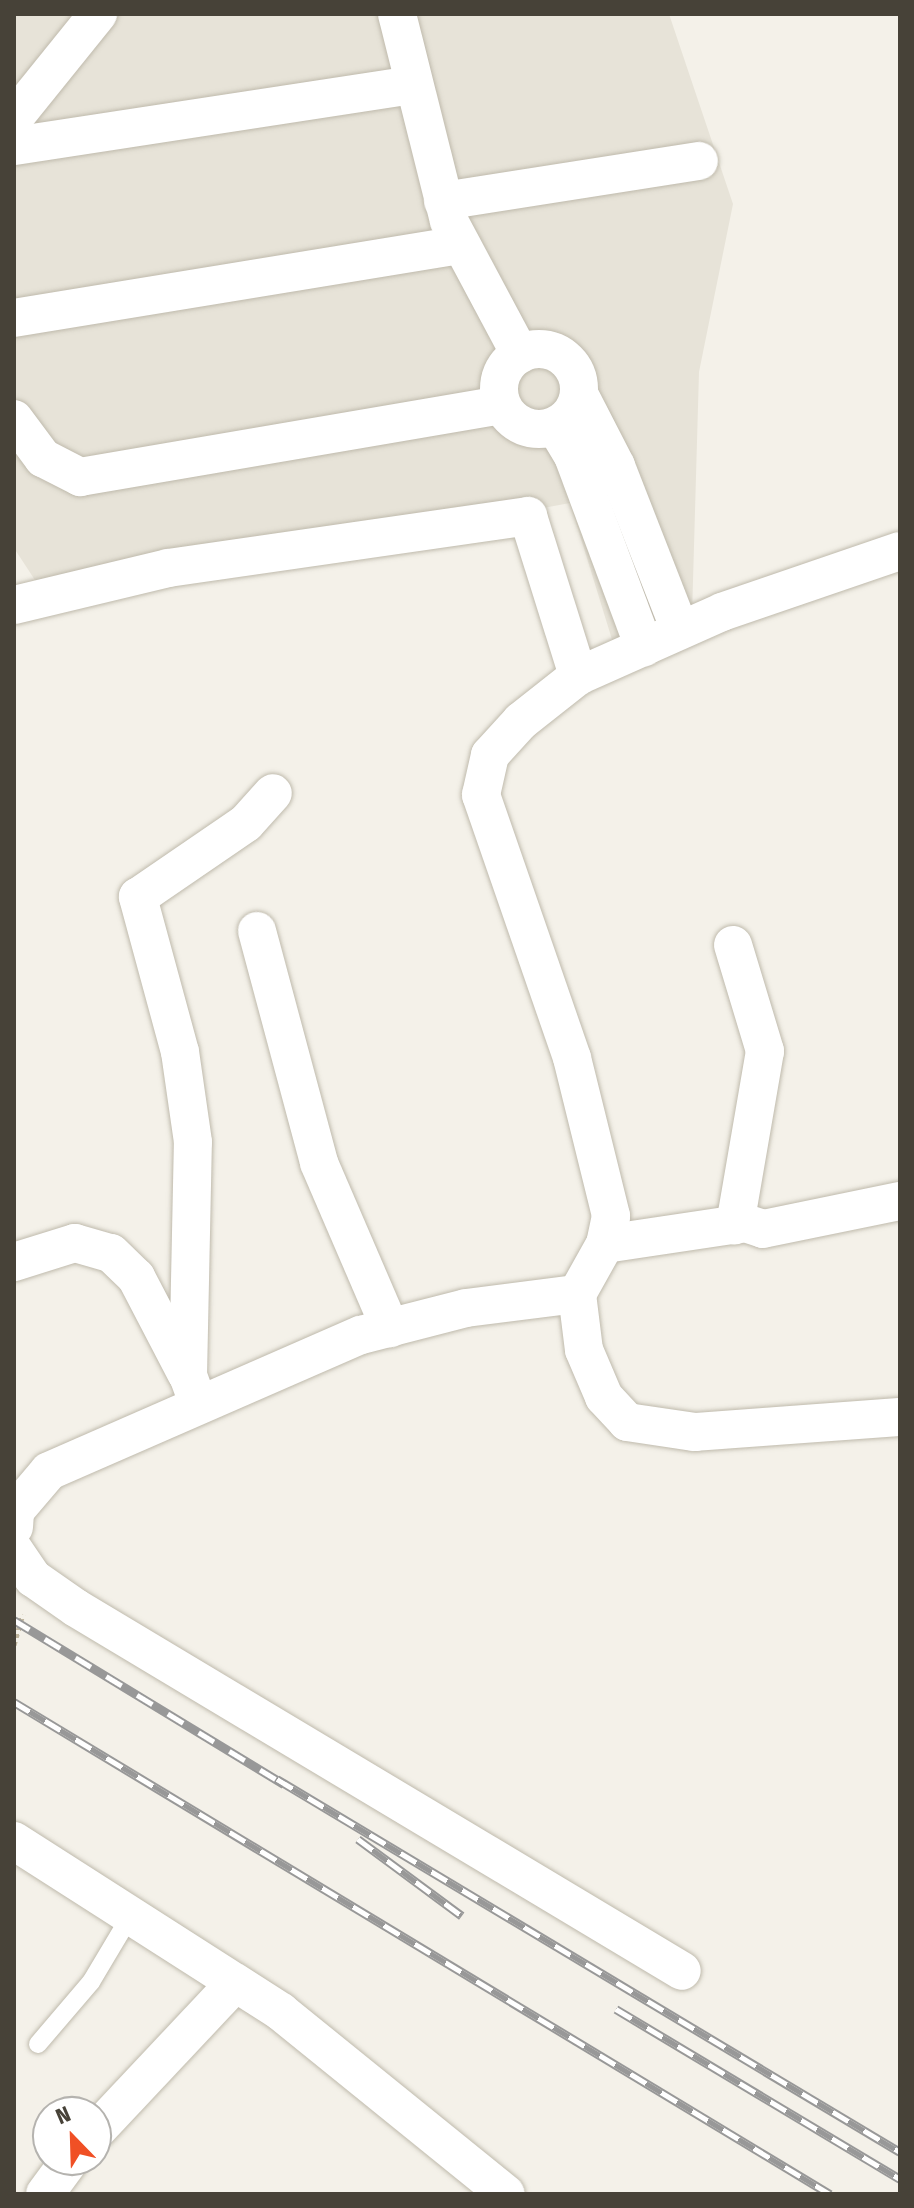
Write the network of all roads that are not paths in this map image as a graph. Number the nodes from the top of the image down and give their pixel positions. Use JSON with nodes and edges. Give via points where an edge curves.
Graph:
{"nodes":[{"id":1,"x":98,"y":14,"type":"edge"},
{"id":2,"x":397,"y":14,"type":"edge"},
{"id":3,"x":413,"y":85,"type":"junction"},
{"id":4,"x":14,"y":118,"type":"edge"},
{"id":5,"x":14,"y":146,"type":"edge"},
{"id":6,"x":699,"y":161,"type":"dead end"},
{"id":7,"x":443,"y":201,"type":"junction"},
{"id":8,"x":461,"y":245,"type":"junction"},
{"id":9,"x":14,"y":318,"type":"edge"},
{"id":10,"x":520,"y":354,"type":"junction"},
{"id":11,"x":579,"y":394,"type":"junction"},
{"id":12,"x":501,"y":405,"type":"junction"},
{"id":13,"x":14,"y":419,"type":"edge"},
{"id":14,"x":555,"y":426,"type":"junction"},
{"id":15,"x":899,"y":554,"type":"edge"},
{"id":16,"x":14,"y":605,"type":"edge"},
{"id":17,"x":680,"y":630,"type":"junction"},
{"id":18,"x":644,"y":647,"type":"junction"},
{"id":19,"x":578,"y":676,"type":"junction"},
{"id":20,"x":273,"y":793,"type":"dead end"},
{"id":21,"x":257,"y":931,"type":"dead end"},
{"id":22,"x":733,"y":945,"type":"dead end"},
{"id":23,"x":900,"y":1201,"type":"edge"},
{"id":24,"x":735,"y":1225,"type":"junction"},
{"id":25,"x":605,"y":1244,"type":"junction"},
{"id":26,"x":14,"y":1262,"type":"edge"},
{"id":27,"x":577,"y":1294,"type":"junction"},
{"id":28,"x":390,"y":1328,"type":"junction"},
{"id":29,"x":193,"y":1390,"type":"junction"},
{"id":30,"x":900,"y":1417,"type":"edge"},
{"id":31,"x":14,"y":1527,"type":"edge"},
{"id":32,"x":14,"y":1550,"type":"edge"},
{"id":33,"x":14,"y":1841,"type":"edge"},
{"id":34,"x":131,"y":1915,"type":"junction"},
{"id":35,"x":682,"y":1971,"type":"dead end"},
{"id":36,"x":235,"y":1983,"type":"junction"},
{"id":37,"x":38,"y":2044,"type":"dead end"},
{"id":38,"x":112,"y":2114,"type":"edge"},
{"id":39,"x":58,"y":2176,"type":"edge"},
{"id":40,"x":45,"y":2194,"type":"edge"},
{"id":41,"x":506,"y":2194,"type":"edge"}],
"edges":[{"from":1,"to":4,"type":"street"},
{"from":2,"to":3,"type":"street"},
{"from":3,"to":5,"type":"street"},
{"from":3,"to":7,"type":"street"},
{"from":6,"to":7,"type":"street"},
{"from":7,"to":8,"type":"street"},
{"from":8,"to":9,"type":"street"},
{"from":8,"to":10,"type":"street"},
{"from":10,"to":11,"type":"street","via":[[539,349],[564,358],[573,368]]},
{"from":10,"to":12,"type":"street","via":[[499,379]]},
{"from":11,"to":14,"type":"street","via":[[575,408]]},
{"from":11,"to":17,"type":"street","via":[[616,466]]},
{"from":12,"to":13,"type":"street","via":[[80,477],[43,458]]},
{"from":12,"to":14,"type":"street","via":[[507,416],[529,429]]},
{"from":14,"to":18,"type":"street","via":[[573,456]]},
{"from":15,"to":17,"type":"street"},
{"from":16,"to":19,"type":"street","via":[[168,568],[528,516]]},
{"from":17,"to":18,"type":"street"},
{"from":18,"to":19,"type":"street"},
{"from":19,"to":25,"type":"street","via":[[521,721],[490,755],[481,795],[572,1058],[611,1216]]},
{"from":20,"to":29,"type":"street","via":[[246,823],[138,897],[180,1052],[193,1142]]},
{"from":21,"to":28,"type":"street","via":[[319,1163]]},
{"from":22,"to":24,"type":"street","via":[[765,1051]]},
{"from":23,"to":24,"type":"street","via":[[763,1229]]},
{"from":24,"to":25,"type":"street"},
{"from":25,"to":27,"type":"street"},
{"from":26,"to":29,"type":"street","via":[[75,1243],[111,1253],[136,1277]]},
{"from":27,"to":28,"type":"street","via":[[466,1308]]},
{"from":27,"to":30,"type":"street","via":[[584,1350],[604,1397],[627,1422],[695,1432]]},
{"from":28,"to":29,"type":"street"},
{"from":29,"to":31,"type":"street","via":[[49,1471],[15,1511]]},
{"from":32,"to":35,"type":"street","via":[[33,1578],[76,1608]]},
{"from":33,"to":34,"type":"street"},
{"from":34,"to":36,"type":"street"},
{"from":34,"to":37,"type":"lane","via":[[91,1982]]},
{"from":36,"to":38,"type":"street"},
{"from":36,"to":41,"type":"street","via":[[281,2012]]},
{"from":39,"to":40,"type":"street"}]}
